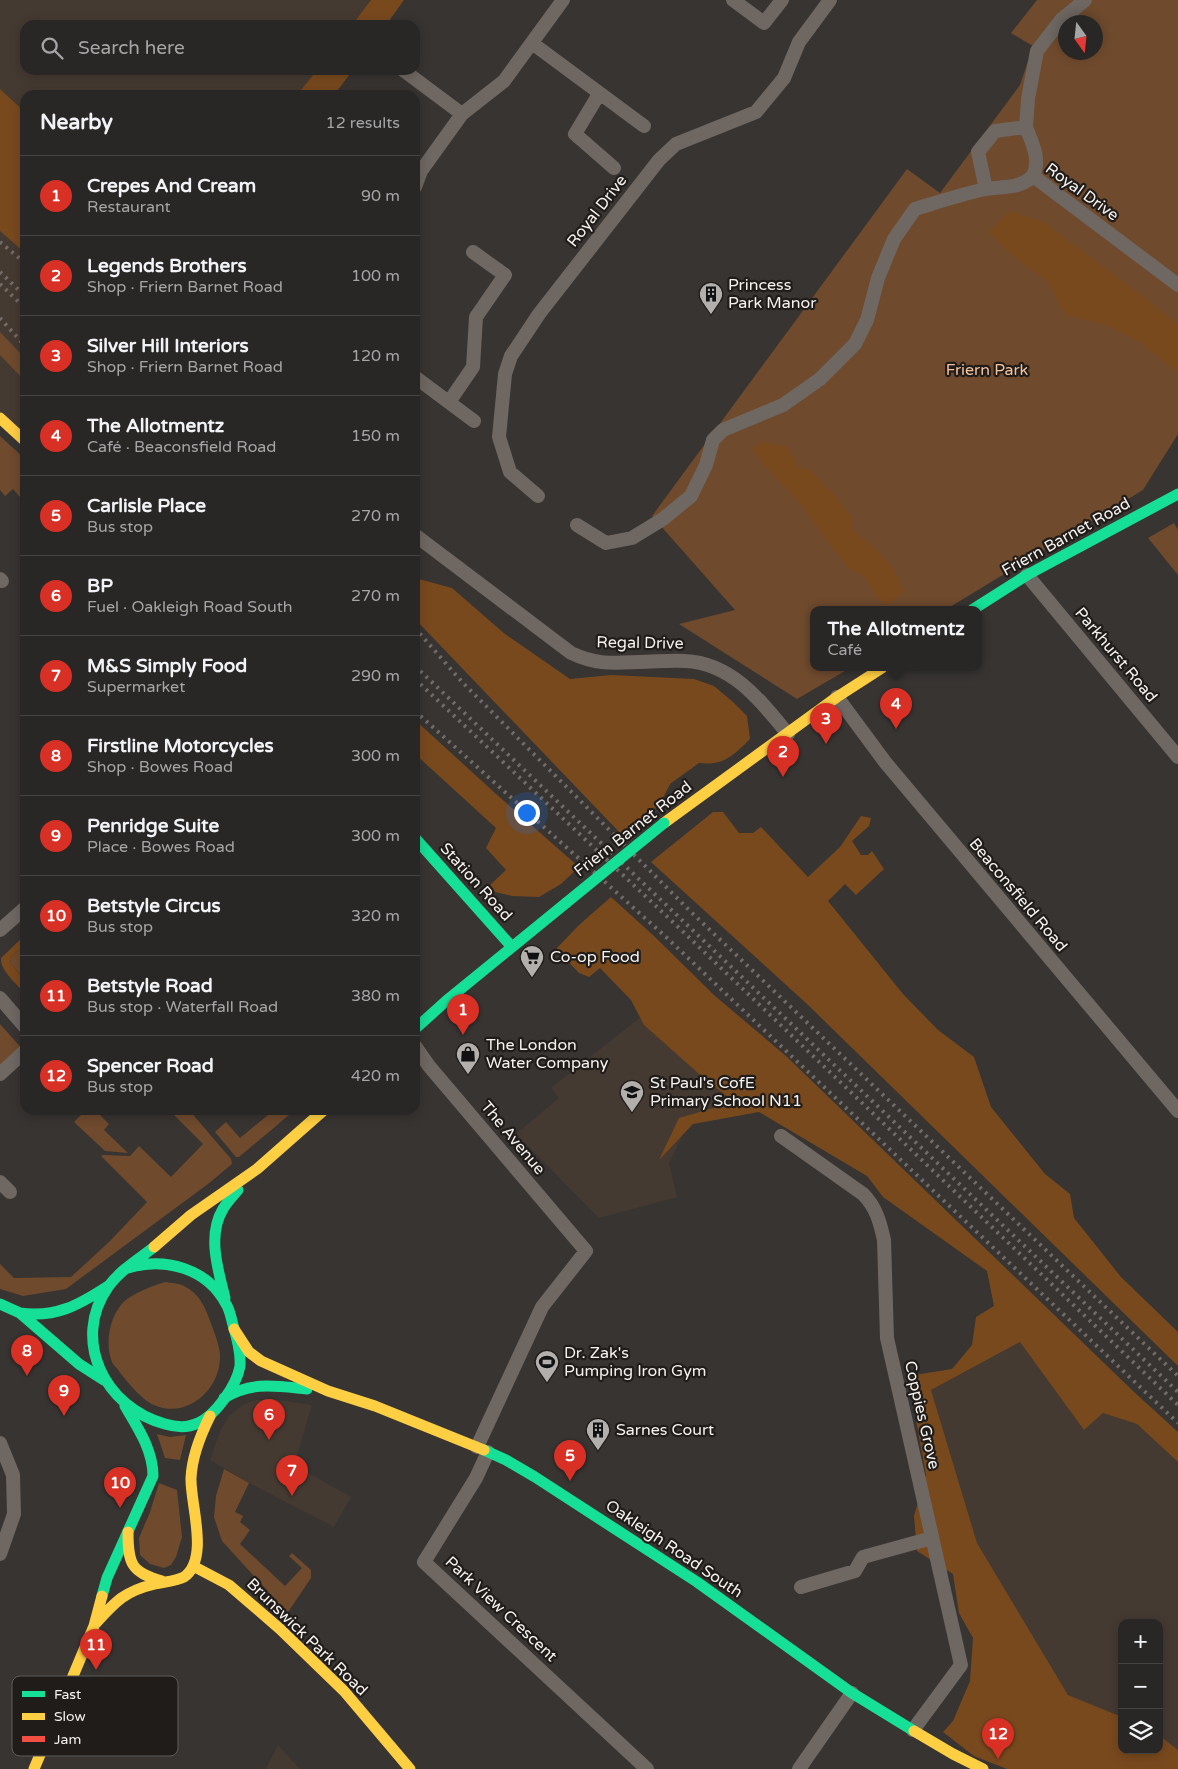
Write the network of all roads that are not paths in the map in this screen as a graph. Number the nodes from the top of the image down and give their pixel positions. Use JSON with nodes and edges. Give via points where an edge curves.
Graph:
{"nodes":[{"id":1,"x":563,"y":0,"type":"edge"},
{"id":2,"x":733,"y":0,"type":"edge"},
{"id":3,"x":782,"y":0,"type":"edge"},
{"id":4,"x":830,"y":0,"type":"edge"},
{"id":5,"x":1085,"y":0,"type":"edge"},
{"id":6,"x":532,"y":43,"type":"junction"},
{"id":7,"x":410,"y":75,"type":"edge"},
{"id":8,"x":599,"y":94,"type":"junction"},
{"id":9,"x":462,"y":114,"type":"junction"},
{"id":10,"x":644,"y":126,"type":"dead end"},
{"id":11,"x":1026,"y":127,"type":"junction"},
{"id":12,"x":614,"y":168,"type":"dead end"},
{"id":13,"x":420,"y":174,"type":"edge"},
{"id":14,"x":1033,"y":176,"type":"junction"},
{"id":15,"x":986,"y":189,"type":"junction"},
{"id":16,"x":472,"y":252,"type":"dead end"},
{"id":17,"x":1178,"y":285,"type":"edge"},
{"id":18,"x":420,"y":380,"type":"edge"},
{"id":19,"x":449,"y":402,"type":"junction"},
{"id":20,"x":0,"y":418,"type":"edge"},
{"id":21,"x":474,"y":421,"type":"dead end"},
{"id":22,"x":20,"y":436,"type":"edge"},
{"id":23,"x":1178,"y":494,"type":"edge"},
{"id":24,"x":538,"y":496,"type":"dead end"},
{"id":25,"x":577,"y":525,"type":"dead end"},
{"id":26,"x":420,"y":539,"type":"edge"},
{"id":27,"x":1027,"y":575,"type":"junction"},
{"id":28,"x":978,"y":606,"type":"edge"},
{"id":29,"x":877,"y":671,"type":"edge"},
{"id":30,"x":836,"y":697,"type":"junction"},
{"id":31,"x":788,"y":734,"type":"junction"},
{"id":32,"x":1178,"y":757,"type":"edge"},
{"id":33,"x":420,"y":844,"type":"edge"},
{"id":34,"x":20,"y":912,"type":"edge"},
{"id":35,"x":0,"y":930,"type":"edge"},
{"id":36,"x":512,"y":947,"type":"junction"},
{"id":37,"x":0,"y":998,"type":"edge"},
{"id":38,"x":20,"y":1021,"type":"edge"},
{"id":39,"x":420,"y":1024,"type":"edge"},
{"id":40,"x":420,"y":1053,"type":"edge"},
{"id":41,"x":20,"y":1055,"type":"edge"},
{"id":42,"x":0,"y":1074,"type":"edge"},
{"id":43,"x":1178,"y":1112,"type":"edge"},
{"id":44,"x":318,"y":1115,"type":"edge"},
{"id":45,"x":781,"y":1136,"type":"dead end"},
{"id":46,"x":248,"y":1177,"type":"junction"},
{"id":47,"x":128,"y":1268,"type":"junction"},
{"id":48,"x":108,"y":1286,"type":"junction"},
{"id":49,"x":0,"y":1304,"type":"edge"},
{"id":50,"x":227,"y":1304,"type":"junction"},
{"id":51,"x":20,"y":1313,"type":"junction"},
{"id":52,"x":234,"y":1328,"type":"junction"},
{"id":53,"x":104,"y":1380,"type":"junction"},
{"id":54,"x":328,"y":1391,"type":"junction"},
{"id":55,"x":224,"y":1398,"type":"junction"},
{"id":56,"x":123,"y":1402,"type":"junction"},
{"id":57,"x":210,"y":1416,"type":"junction"},
{"id":58,"x":0,"y":1443,"type":"edge"},
{"id":59,"x":483,"y":1449,"type":"junction"},
{"id":60,"x":128,"y":1528,"type":"junction"},
{"id":61,"x":932,"y":1538,"type":"junction"},
{"id":62,"x":0,"y":1554,"type":"edge"},
{"id":63,"x":193,"y":1566,"type":"junction"},
{"id":64,"x":162,"y":1581,"type":"junction"},
{"id":65,"x":801,"y":1587,"type":"dead end"},
{"id":66,"x":94,"y":1626,"type":"junction"},
{"id":67,"x":73,"y":1676,"type":"edge"},
{"id":68,"x":852,"y":1693,"type":"junction"},
{"id":69,"x":913,"y":1730,"type":"junction"},
{"id":70,"x":39,"y":1756,"type":"edge"},
{"id":71,"x":34,"y":1769,"type":"edge"},
{"id":72,"x":410,"y":1769,"type":"edge"},
{"id":73,"x":647,"y":1769,"type":"edge"},
{"id":74,"x":800,"y":1769,"type":"edge"},
{"id":75,"x":983,"y":1769,"type":"edge"}],
"edges":[{"from":1,"to":6,"type":"street"},
{"from":2,"to":3,"type":"street","via":[[764,23]]},
{"from":4,"to":24,"type":"street","name":"Royal Drive","via":[[799,42],[784,78],[756,112],[676,144],[659,160],[539,314],[511,356],[505,374],[499,437],[510,472]]},
{"from":5,"to":11,"type":"street","via":[[1061,20],[1037,51]]},
{"from":6,"to":8,"type":"street"},
{"from":6,"to":9,"type":"street","via":[[504,82]]},
{"from":7,"to":9,"type":"street"},
{"from":8,"to":10,"type":"street"},
{"from":8,"to":12,"type":"street","via":[[575,134]]},
{"from":9,"to":13,"type":"street"},
{"from":11,"to":14,"type":"street","via":[[1036,160]]},
{"from":11,"to":15,"type":"street","via":[[995,132],[978,152]]},
{"from":14,"to":15,"type":"street","name":"Royal Drive","via":[[1018,186]]},
{"from":14,"to":17,"type":"street","name":"Royal Drive"},
{"from":15,"to":25,"type":"street","via":[[914,209],[894,239],[878,278],[867,320],[855,344],[820,379],[783,405],[723,430],[713,440],[706,465],[690,496],[663,519],[632,538],[606,543]]},
{"from":16,"to":19,"type":"street","via":[[506,275],[476,317],[473,367]]},
{"from":18,"to":19,"type":"street"},
{"from":19,"to":21,"type":"street"},
{"from":20,"to":22,"type":"main road"},
{"from":23,"to":27,"type":"main road","name":"Friern Barnet Road"},
{"from":26,"to":31,"type":"street","name":"Regal Drive","via":[[572,653],[600,663],[686,661],[706,664],[749,688]]},
{"from":27,"to":28,"type":"main road","name":"Friern Barnet Road"},
{"from":27,"to":32,"type":"street","name":"Parkhurst Road"},
{"from":29,"to":30,"type":"main road","name":"Friern Barnet Road"},
{"from":30,"to":31,"type":"main road","name":"Friern Barnet Road"},
{"from":30,"to":43,"type":"street","name":"Beaconsfield Road","via":[[891,770]]},
{"from":31,"to":36,"type":"main road","name":"Friern Barnet Road","bridge":true,"via":[[664,823]]},
{"from":33,"to":36,"type":"main road","name":"Station Road"},
{"from":34,"to":35,"type":"street"},
{"from":36,"to":39,"type":"main road","name":"Friern Barnet Road"},
{"from":37,"to":38,"type":"street"},
{"from":40,"to":59,"type":"street","name":"The Avenue","via":[[586,1252],[542,1307]]},
{"from":41,"to":42,"type":"street"},
{"from":44,"to":46,"type":"main road"},
{"from":45,"to":61,"type":"street","name":"Coppies Grove","via":[[863,1194],[877,1212],[884,1240],[887,1338]]},
{"from":46,"to":47,"type":"main road","via":[[190,1216]]},
{"from":46,"to":50,"type":"main road","via":[[222,1210],[216,1231],[216,1254]]},
{"from":47,"to":48,"type":"main road"},
{"from":47,"to":50,"type":"main road","via":[[149,1262],[185,1268],[211,1282]]},
{"from":48,"to":51,"type":"main road","via":[[86,1300],[53,1313]]},
{"from":48,"to":53,"type":"main road","via":[[93,1332],[97,1368]]},
{"from":49,"to":51,"type":"main road"},
{"from":50,"to":52,"type":"main road"},
{"from":51,"to":53,"type":"main road","via":[[79,1364]]},
{"from":52,"to":54,"type":"main road","name":"Oakleigh Road South","via":[[249,1352],[261,1361]]},
{"from":52,"to":55,"type":"main road","via":[[241,1358],[240,1369]]},
{"from":53,"to":56,"type":"main road"},
{"from":54,"to":55,"type":"main road","name":"Oakleigh Road South","via":[[264,1385],[236,1390]]},
{"from":54,"to":59,"type":"main road","name":"Oakleigh Road South","via":[[376,1406]]},
{"from":55,"to":57,"type":"main road"},
{"from":56,"to":57,"type":"main road","via":[[163,1424],[196,1424]]},
{"from":56,"to":60,"type":"main road","via":[[152,1458],[154,1470]]},
{"from":57,"to":63,"type":"main road","via":[[192,1472],[197,1541]]},
{"from":58,"to":62,"type":"street","via":[[13,1475],[14,1514]]},
{"from":59,"to":68,"type":"main road","name":"Oakleigh Road South","via":[[535,1477],[682,1572]]},
{"from":59,"to":73,"type":"street","name":"Park View Crescent","via":[[476,1478],[424,1562]]},
{"from":60,"to":64,"type":"main road","via":[[128,1547],[137,1570]]},
{"from":60,"to":66,"type":"main road","via":[[104,1586]]},
{"from":61,"to":65,"type":"street","via":[[863,1558],[855,1570]]},
{"from":61,"to":69,"type":"street","name":"Coppies Grove","via":[[961,1665]]},
{"from":63,"to":64,"type":"main road","via":[[184,1577]]},
{"from":63,"to":72,"type":"main road","name":"Brunswick Park Road","via":[[229,1585],[280,1629],[344,1691]]},
{"from":64,"to":66,"type":"main road","via":[[118,1599]]},
{"from":66,"to":67,"type":"main road"},
{"from":68,"to":69,"type":"main road","name":"Oakleigh Road South"},
{"from":68,"to":74,"type":"street"},
{"from":69,"to":75,"type":"main road","name":"Oakleigh Road South"},
{"from":70,"to":71,"type":"main road"}]}
